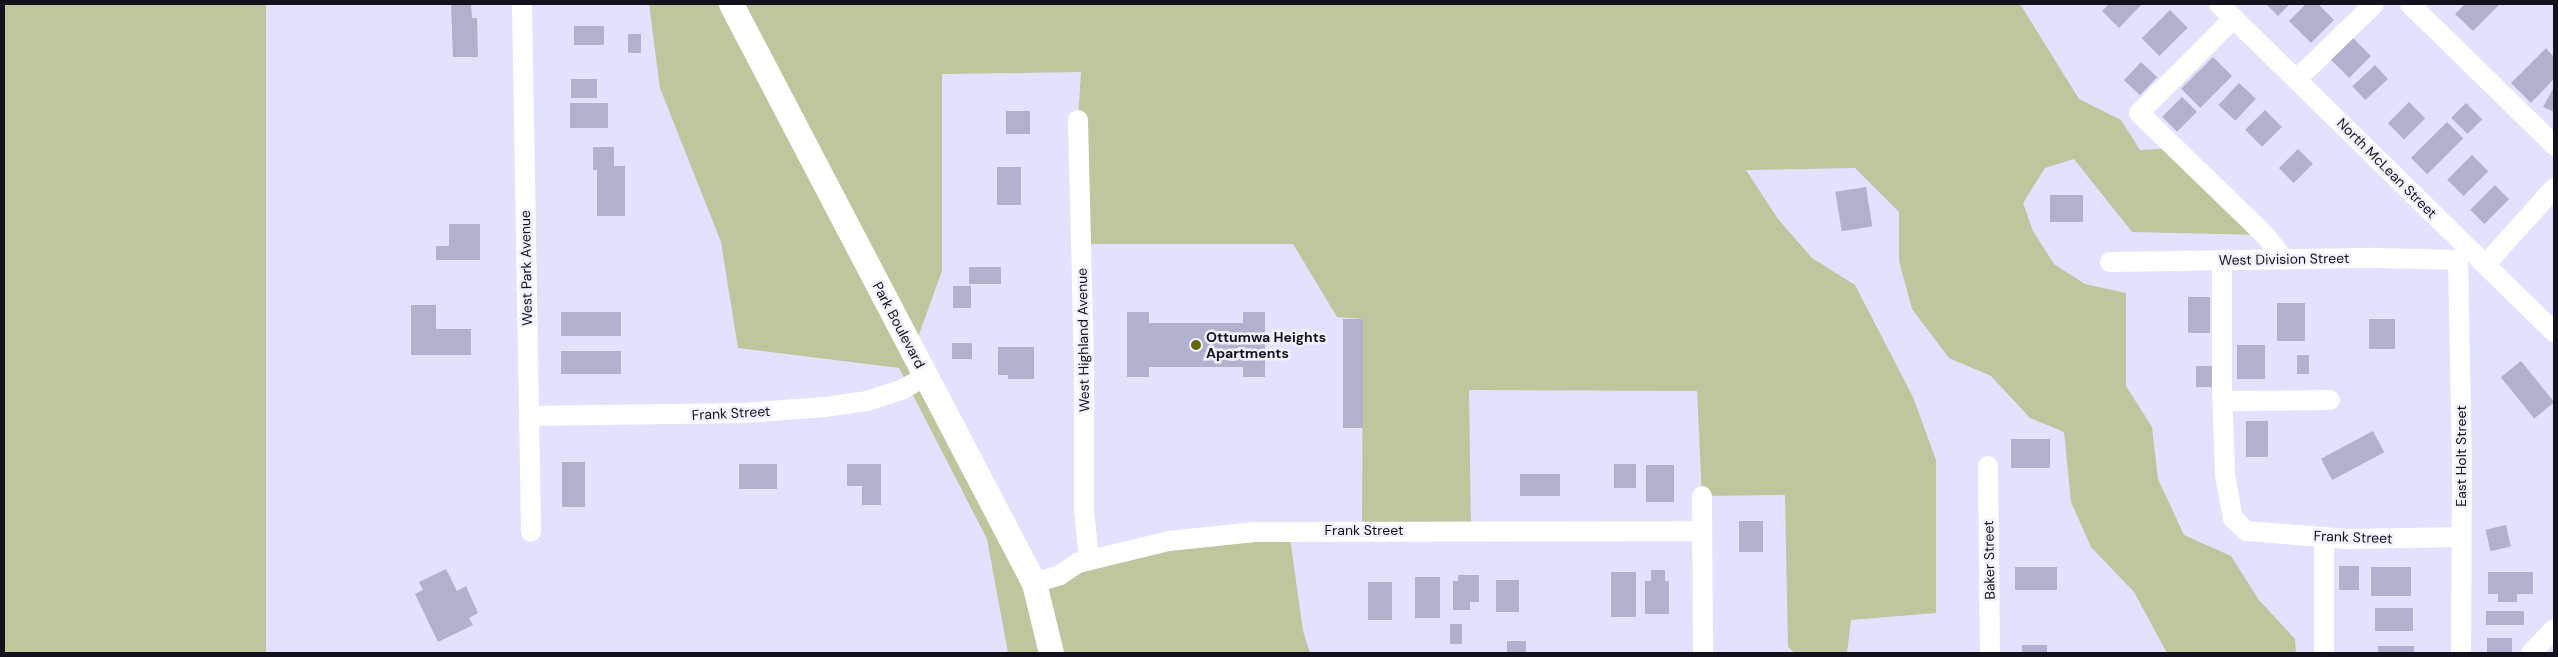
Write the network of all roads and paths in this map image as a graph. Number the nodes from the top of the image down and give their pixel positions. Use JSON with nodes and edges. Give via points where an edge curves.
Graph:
{"nodes":[{"id":1,"x":522,"y":4,"type":"edge"},
{"id":2,"x":731,"y":4,"type":"edge"},
{"id":3,"x":2219,"y":4,"type":"edge"},
{"id":4,"x":2374,"y":4,"type":"edge"},
{"id":5,"x":2410,"y":4,"type":"edge"},
{"id":6,"x":2234,"y":18,"type":"junction"},
{"id":7,"x":2297,"y":79,"type":"junction"},
{"id":8,"x":1078,"y":120,"type":"dead end"},
{"id":9,"x":2554,"y":145,"type":"edge"},
{"id":10,"x":2554,"y":188,"type":"edge"},
{"id":11,"x":2462,"y":253,"type":"junction"},
{"id":12,"x":2284,"y":259,"type":"junction"},
{"id":13,"x":2222,"y":260,"type":"junction"},
{"id":14,"x":2110,"y":262,"type":"dead end"},
{"id":15,"x":2485,"y":264,"type":"junction"},
{"id":16,"x":2554,"y":332,"type":"edge"},
{"id":17,"x":926,"y":376,"type":"junction"},
{"id":18,"x":2330,"y":400,"type":"dead end"},
{"id":19,"x":2223,"y":402,"type":"junction"},
{"id":20,"x":530,"y":416,"type":"junction"},
{"id":21,"x":1988,"y":466,"type":"dead end"},
{"id":22,"x":1702,"y":496,"type":"dead end"},
{"id":23,"x":1701,"y":531,"type":"junction"},
{"id":24,"x":531,"y":532,"type":"dead end"},
{"id":25,"x":2324,"y":537,"type":"junction"},
{"id":26,"x":2460,"y":538,"type":"junction"},
{"id":27,"x":1089,"y":560,"type":"junction"},
{"id":28,"x":1034,"y":583,"type":"junction"},
{"id":29,"x":2554,"y":629,"type":"edge"},
{"id":30,"x":1051,"y":653,"type":"edge"},
{"id":31,"x":1703,"y":653,"type":"edge"},
{"id":32,"x":1990,"y":653,"type":"edge"},
{"id":33,"x":2324,"y":653,"type":"edge"},
{"id":34,"x":2461,"y":653,"type":"edge"},
{"id":35,"x":2531,"y":653,"type":"edge"}],
"edges":[{"from":1,"to":20,"type":"street","name":"West Park Avenue"},
{"from":2,"to":17,"type":"main road","name":"Park Boulevard"},
{"from":3,"to":6,"type":"street","name":"North McLean Street"},
{"from":4,"to":7,"type":"street"},
{"from":5,"to":9,"type":"street"},
{"from":6,"to":7,"type":"street","name":"North McLean Street"},
{"from":6,"to":12,"type":"street","via":[[2139,113],[2265,235]]},
{"from":7,"to":11,"type":"street","name":"North McLean Street"},
{"from":8,"to":27,"type":"street","name":"West Highland Avenue","via":[[1084,510]]},
{"from":10,"to":15,"type":"street"},
{"from":11,"to":12,"type":"street","name":"West Division Street"},
{"from":11,"to":15,"type":"street","name":"North McLean Street"},
{"from":11,"to":26,"type":"street","name":"East Holt Street"},
{"from":12,"to":13,"type":"street","name":"West Division Street"},
{"from":13,"to":14,"type":"street","name":"West Division Street"},
{"from":13,"to":19,"type":"street"},
{"from":15,"to":16,"type":"street","name":"North McLean Street"},
{"from":17,"to":20,"type":"street","name":"Frank Street","via":[[903,389],[867,400],[825,407],[724,414]]},
{"from":17,"to":28,"type":"main road","name":"Park Boulevard"},
{"from":18,"to":19,"type":"street"},
{"from":19,"to":25,"type":"street","name":"Frank Street","via":[[2225,475],[2233,518],[2246,531]]},
{"from":20,"to":24,"type":"street","name":"West Park Avenue"},
{"from":21,"to":32,"type":"street","name":"Baker Street"},
{"from":22,"to":23,"type":"street"},
{"from":23,"to":27,"type":"street","name":"Frank Street","via":[[1255,532],[1169,541]]},
{"from":23,"to":31,"type":"street"},
{"from":25,"to":26,"type":"street","name":"Frank Street"},
{"from":25,"to":33,"type":"street"},
{"from":26,"to":34,"type":"street","name":"East Holt Street"},
{"from":27,"to":28,"type":"street","name":"Frank Street","via":[[1078,563],[1060,576]]},
{"from":28,"to":30,"type":"main road","name":"Park Boulevard"},
{"from":29,"to":35,"type":"street"}]}
